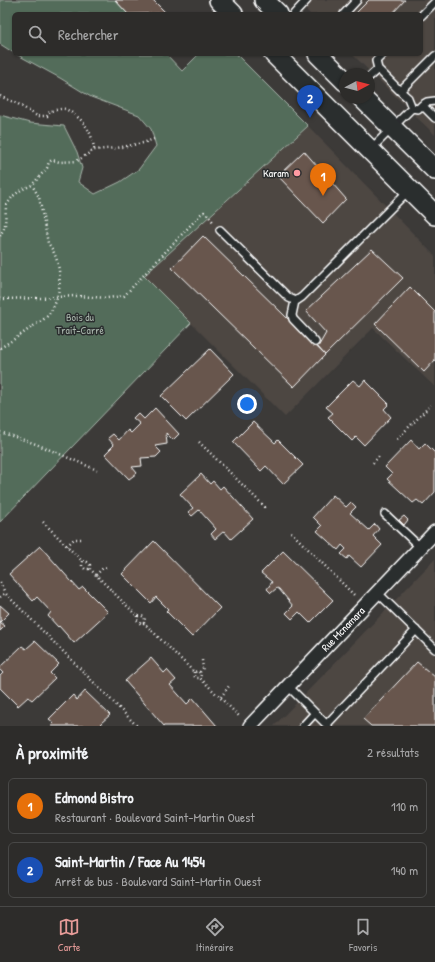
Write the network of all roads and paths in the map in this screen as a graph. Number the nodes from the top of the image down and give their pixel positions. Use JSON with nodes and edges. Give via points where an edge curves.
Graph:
{"nodes":[{"id":1,"x":219,"y":0,"type":"edge"},
{"id":2,"x":264,"y":0,"type":"edge"},
{"id":3,"x":307,"y":0,"type":"edge"},
{"id":4,"x":357,"y":0,"type":"edge"},
{"id":5,"x":435,"y":2,"type":"edge"},
{"id":6,"x":231,"y":12,"type":"edge"},
{"id":7,"x":276,"y":12,"type":"edge"},
{"id":8,"x":296,"y":12,"type":"edge"},
{"id":9,"x":346,"y":12,"type":"edge"},
{"id":10,"x":423,"y":14,"type":"edge"},
{"id":11,"x":276,"y":56,"type":"edge"},
{"id":12,"x":320,"y":56,"type":"edge"},
{"id":13,"x":381,"y":56,"type":"edge"},
{"id":14,"x":435,"y":56,"type":"edge"},
{"id":15,"x":378,"y":69,"type":"junction"},
{"id":16,"x":375,"y":72,"type":"edge"},
{"id":17,"x":339,"y":75,"type":"edge"},
{"id":18,"x":400,"y":91,"type":"junction"},
{"id":19,"x":0,"y":96,"type":"edge"},
{"id":20,"x":435,"y":101,"type":"edge"},
{"id":21,"x":368,"y":104,"type":"edge"},
{"id":22,"x":422,"y":105,"type":"junction"},
{"id":23,"x":412,"y":108,"type":"junction"},
{"id":24,"x":435,"y":118,"type":"edge"},
{"id":25,"x":392,"y":128,"type":"junction"},
{"id":26,"x":154,"y":139,"type":"dead end"},
{"id":27,"x":94,"y":150,"type":"junction"},
{"id":28,"x":370,"y":150,"type":"junction"},
{"id":29,"x":435,"y":170,"type":"edge"},
{"id":30,"x":32,"y":185,"type":"junction"},
{"id":31,"x":410,"y":189,"type":"junction"},
{"id":32,"x":435,"y":215,"type":"edge"},
{"id":33,"x":220,"y":230,"type":"joint"},
{"id":34,"x":0,"y":236,"type":"edge"},
{"id":35,"x":57,"y":296,"type":"junction"},
{"id":36,"x":0,"y":299,"type":"edge"},
{"id":37,"x":295,"y":301,"type":"junction"},
{"id":38,"x":315,"y":342,"type":"dead end"},
{"id":39,"x":0,"y":348,"type":"edge"},
{"id":40,"x":431,"y":405,"type":"dead end"},
{"id":41,"x":0,"y":432,"type":"edge"},
{"id":42,"x":396,"y":439,"type":"dead end"},
{"id":43,"x":199,"y":442,"type":"dead end"},
{"id":44,"x":380,"y":456,"type":"dead end"},
{"id":45,"x":373,"y":463,"type":"dead end"},
{"id":46,"x":97,"y":470,"type":"dead end"},
{"id":47,"x":267,"y":509,"type":"dead end"},
{"id":48,"x":385,"y":514,"type":"dead end"},
{"id":49,"x":44,"y":522,"type":"dead end"},
{"id":50,"x":291,"y":532,"type":"dead end"},
{"id":51,"x":435,"y":532,"type":"edge"},
{"id":52,"x":82,"y":539,"type":"dead end"},
{"id":53,"x":67,"y":546,"type":"junction"},
{"id":54,"x":420,"y":548,"type":"junction"},
{"id":55,"x":82,"y":561,"type":"junction"},
{"id":56,"x":108,"y":567,"type":"dead end"},
{"id":57,"x":90,"y":569,"type":"junction"},
{"id":58,"x":96,"y":575,"type":"junction"},
{"id":59,"x":0,"y":582,"type":"edge"},
{"id":60,"x":5,"y":593,"type":"junction"},
{"id":61,"x":378,"y":593,"type":"junction"},
{"id":62,"x":0,"y":597,"type":"edge"},
{"id":63,"x":356,"y":597,"type":"dead end"},
{"id":64,"x":137,"y":616,"type":"junction"},
{"id":65,"x":144,"y":623,"type":"junction"},
{"id":66,"x":416,"y":630,"type":"junction"},
{"id":67,"x":435,"y":648,"type":"edge"},
{"id":68,"x":202,"y":660,"type":"dead end"},
{"id":69,"x":194,"y":672,"type":"junction"},
{"id":70,"x":200,"y":672,"type":"junction"},
{"id":71,"x":200,"y":678,"type":"junction"},
{"id":72,"x":229,"y":686,"type":"dead end"},
{"id":73,"x":288,"y":686,"type":"junction"},
{"id":74,"x":220,"y":697,"type":"junction"},
{"id":75,"x":315,"y":713,"type":"junction"},
{"id":76,"x":245,"y":722,"type":"edge"},
{"id":77,"x":327,"y":725,"type":"edge"},
{"id":78,"x":137,"y":726,"type":"edge"},
{"id":79,"x":303,"y":726,"type":"edge"}],
"edges":[{"from":1,"to":6,"type":"main road"},
{"from":2,"to":7,"type":"main road"},
{"from":3,"to":8,"type":"lane"},
{"from":4,"to":9,"type":"lane"},
{"from":5,"to":10,"type":"lane"},
{"from":11,"to":28,"type":"main road"},
{"from":12,"to":17,"type":"main road"},
{"from":13,"to":15,"type":"lane","via":[[376,61]]},
{"from":14,"to":18,"type":"lane"},
{"from":15,"to":16,"type":"lane"},
{"from":15,"to":18,"type":"lane"},
{"from":18,"to":23,"type":"lane","via":[[408,98]]},
{"from":19,"to":27,"type":"path","via":[[37,116],[47,116],[50,111],[65,109],[71,112],[81,119],[89,130]]},
{"from":20,"to":22,"type":"lane"},
{"from":21,"to":25,"type":"main road"},
{"from":22,"to":23,"type":"lane","via":[[418,109]]},
{"from":22,"to":24,"type":"lane"},
{"from":23,"to":25,"type":"lane"},
{"from":25,"to":28,"type":"lane"},
{"from":25,"to":29,"type":"main road"},
{"from":26,"to":27,"type":"path","via":[[117,148]]},
{"from":27,"to":30,"type":"path","via":[[77,161],[52,160]]},
{"from":28,"to":31,"type":"main road"},
{"from":30,"to":34,"type":"path","via":[[13,196],[6,206],[5,226]]},
{"from":30,"to":35,"type":"path","via":[[39,197],[48,243],[58,262],[60,274]]},
{"from":31,"to":32,"type":"main road"},
{"from":31,"to":37,"type":"lane","via":[[302,297]]},
{"from":33,"to":35,"type":"path","via":[[204,212],[201,214],[124,296]]},
{"from":33,"to":37,"type":"lane"},
{"from":35,"to":36,"type":"path"},
{"from":35,"to":39,"type":"path","via":[[48,316]]},
{"from":37,"to":38,"type":"lane","via":[[293,319]]},
{"from":40,"to":42,"type":"path"},
{"from":41,"to":46,"type":"path"},
{"from":43,"to":47,"type":"path"},
{"from":44,"to":45,"type":"path"},
{"from":48,"to":54,"type":"lane"},
{"from":49,"to":53,"type":"path"},
{"from":50,"to":63,"type":"path"},
{"from":51,"to":54,"type":"street","name":"Rue Mcnamara"},
{"from":52,"to":53,"type":"path","via":[[74,539]]},
{"from":53,"to":55,"type":"path"},
{"from":54,"to":61,"type":"street","name":"Rue Mcnamara"},
{"from":55,"to":57,"type":"path","via":[[90,565]]},
{"from":55,"to":57,"type":"path","via":[[82,566]]},
{"from":56,"to":58,"type":"path"},
{"from":57,"to":58,"type":"path"},
{"from":58,"to":64,"type":"path"},
{"from":59,"to":60,"type":"path"},
{"from":60,"to":62,"type":"path"},
{"from":60,"to":78,"type":"path"},
{"from":61,"to":66,"type":"lane"},
{"from":61,"to":73,"type":"street","name":"Rue Mcnamara"},
{"from":64,"to":65,"type":"path","via":[[137,620],[141,624]]},
{"from":64,"to":65,"type":"path","via":[[145,618]]},
{"from":65,"to":69,"type":"path"},
{"from":66,"to":67,"type":"lane"},
{"from":66,"to":77,"type":"lane"},
{"from":68,"to":70,"type":"path","via":[[203,668]]},
{"from":69,"to":70,"type":"path"},
{"from":69,"to":71,"type":"path","via":[[194,676]]},
{"from":70,"to":71,"type":"path"},
{"from":71,"to":74,"type":"path"},
{"from":72,"to":74,"type":"path"},
{"from":73,"to":75,"type":"lane"},
{"from":73,"to":76,"type":"street","name":"Rue Mcnamara"},
{"from":74,"to":76,"type":"path"},
{"from":75,"to":77,"type":"lane"},
{"from":75,"to":79,"type":"lane"}]}
